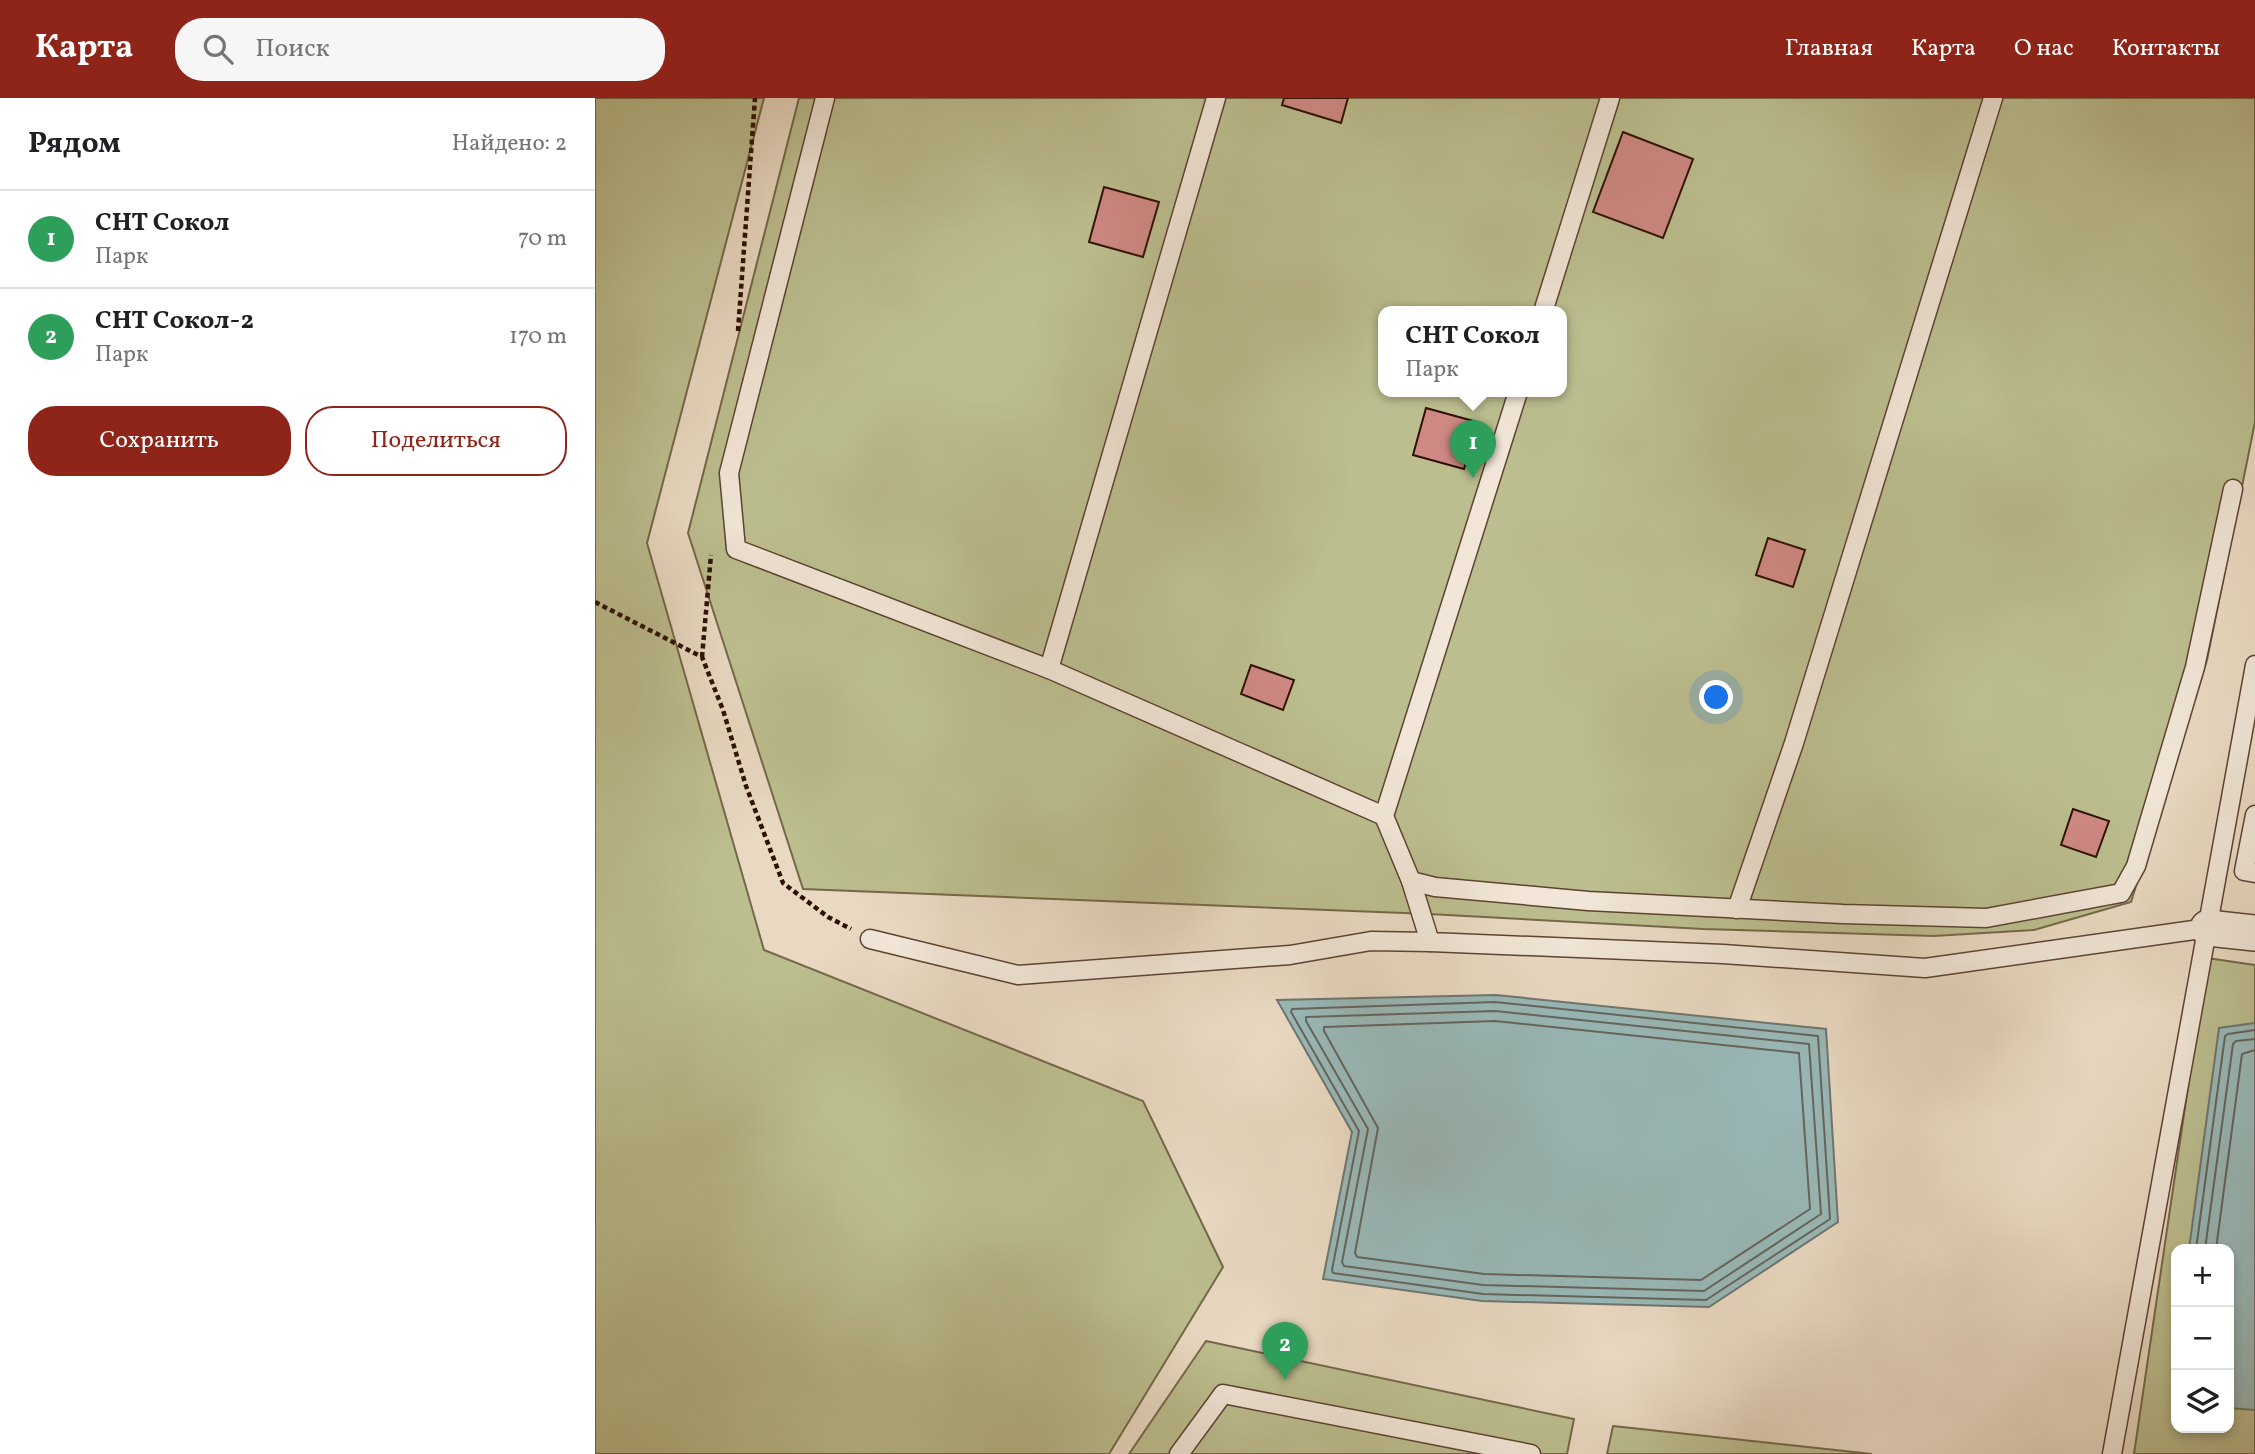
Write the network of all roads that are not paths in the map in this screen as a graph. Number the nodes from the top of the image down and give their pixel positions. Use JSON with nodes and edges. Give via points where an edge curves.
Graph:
{"nodes":[{"id":1,"x":825,"y":98,"type":"edge"},
{"id":2,"x":1216,"y":98,"type":"edge"},
{"id":3,"x":1610,"y":98,"type":"edge"},
{"id":4,"x":1993,"y":98,"type":"edge"},
{"id":5,"x":1545,"y":306,"type":"edge"},
{"id":6,"x":1516,"y":397,"type":"edge"},
{"id":7,"x":2233,"y":489,"type":"dead end"},
{"id":8,"x":2255,"y":665,"type":"edge"},
{"id":9,"x":1049,"y":669,"type":"junction"},
{"id":10,"x":2255,"y":815,"type":"edge"},
{"id":11,"x":1384,"y":816,"type":"junction"},
{"id":12,"x":2251,"y":871,"type":"edge"},
{"id":13,"x":1411,"y":881,"type":"junction"},
{"id":14,"x":2216,"y":890,"type":"junction"},
{"id":15,"x":1737,"y":909,"type":"junction"},
{"id":16,"x":2209,"y":928,"type":"junction"},
{"id":17,"x":2255,"y":933,"type":"edge"},
{"id":18,"x":870,"y":939,"type":"road end"},
{"id":19,"x":1430,"y":942,"type":"junction"},
{"id":20,"x":1179,"y":1454,"type":"edge"},
{"id":21,"x":1531,"y":1454,"type":"edge"},
{"id":22,"x":2112,"y":1454,"type":"edge"}],
"edges":[{"from":1,"to":9,"type":"lane","via":[[729,473],[736,549]]},
{"from":2,"to":9,"type":"lane"},
{"from":3,"to":5,"type":"lane"},
{"from":4,"to":15,"type":"lane","via":[[1794,743]]},
{"from":6,"to":11,"type":"lane"},
{"from":7,"to":15,"type":"lane","via":[[2195,667],[2136,866],[2120,893],[1986,918]]},
{"from":8,"to":14,"type":"lane"},
{"from":9,"to":11,"type":"lane"},
{"from":10,"to":12,"type":"lane"},
{"from":11,"to":13,"type":"lane"},
{"from":12,"to":14,"type":"lane"},
{"from":13,"to":15,"type":"lane","via":[[1534,897]]},
{"from":13,"to":19,"type":"lane"},
{"from":14,"to":16,"type":"lane"},
{"from":16,"to":17,"type":"street"},
{"from":16,"to":19,"type":"lane","via":[[1925,968]]},
{"from":16,"to":22,"type":"lane"},
{"from":18,"to":19,"type":"lane","via":[[1018,975],[1290,956],[1371,941]]},
{"from":20,"to":21,"type":"lane","via":[[1223,1394]]}]}
